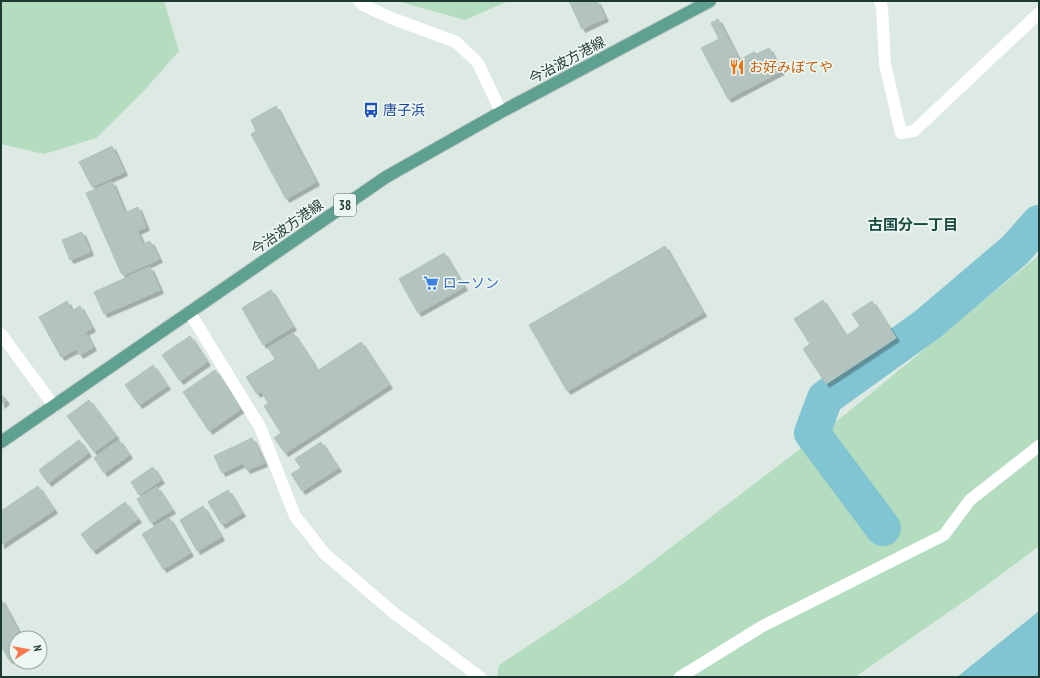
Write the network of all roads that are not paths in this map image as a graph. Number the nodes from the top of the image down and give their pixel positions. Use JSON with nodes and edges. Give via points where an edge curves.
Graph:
{"nodes":[{"id":1,"x":358,"y":1,"type":"edge"},
{"id":2,"x":710,"y":1,"type":"edge"},
{"id":3,"x":880,"y":1,"type":"edge"},
{"id":4,"x":1039,"y":13,"type":"edge"},
{"id":5,"x":501,"y":112,"type":"junction"},
{"id":6,"x":190,"y":313,"type":"junction"},
{"id":7,"x":1,"y":334,"type":"edge"},
{"id":8,"x":54,"y":406,"type":"junction"},
{"id":9,"x":1,"y":442,"type":"edge"},
{"id":10,"x":1039,"y":446,"type":"edge"},
{"id":11,"x":480,"y":677,"type":"edge"},
{"id":12,"x":680,"y":677,"type":"edge"}],
"edges":[{"from":1,"to":5,"type":"street","via":[[391,18],[456,42],[478,63]]},
{"from":2,"to":5,"type":"main road","name":"今治波方港線","number":"38"},
{"from":3,"to":4,"type":"street","via":[[885,64],[901,133],[914,131]]},
{"from":5,"to":6,"type":"main road","name":"今治波方港線","number":"38","via":[[386,177]]},
{"from":6,"to":8,"type":"main road","name":"今治波方港線","number":"38"},
{"from":6,"to":11,"type":"street","via":[[260,426],[295,516],[325,554],[394,613]]},
{"from":7,"to":8,"type":"street"},
{"from":8,"to":9,"type":"main road","name":"今治波方港線","number":"38"},
{"from":10,"to":12,"type":"street","via":[[970,500],[944,535],[761,627]]}]}
